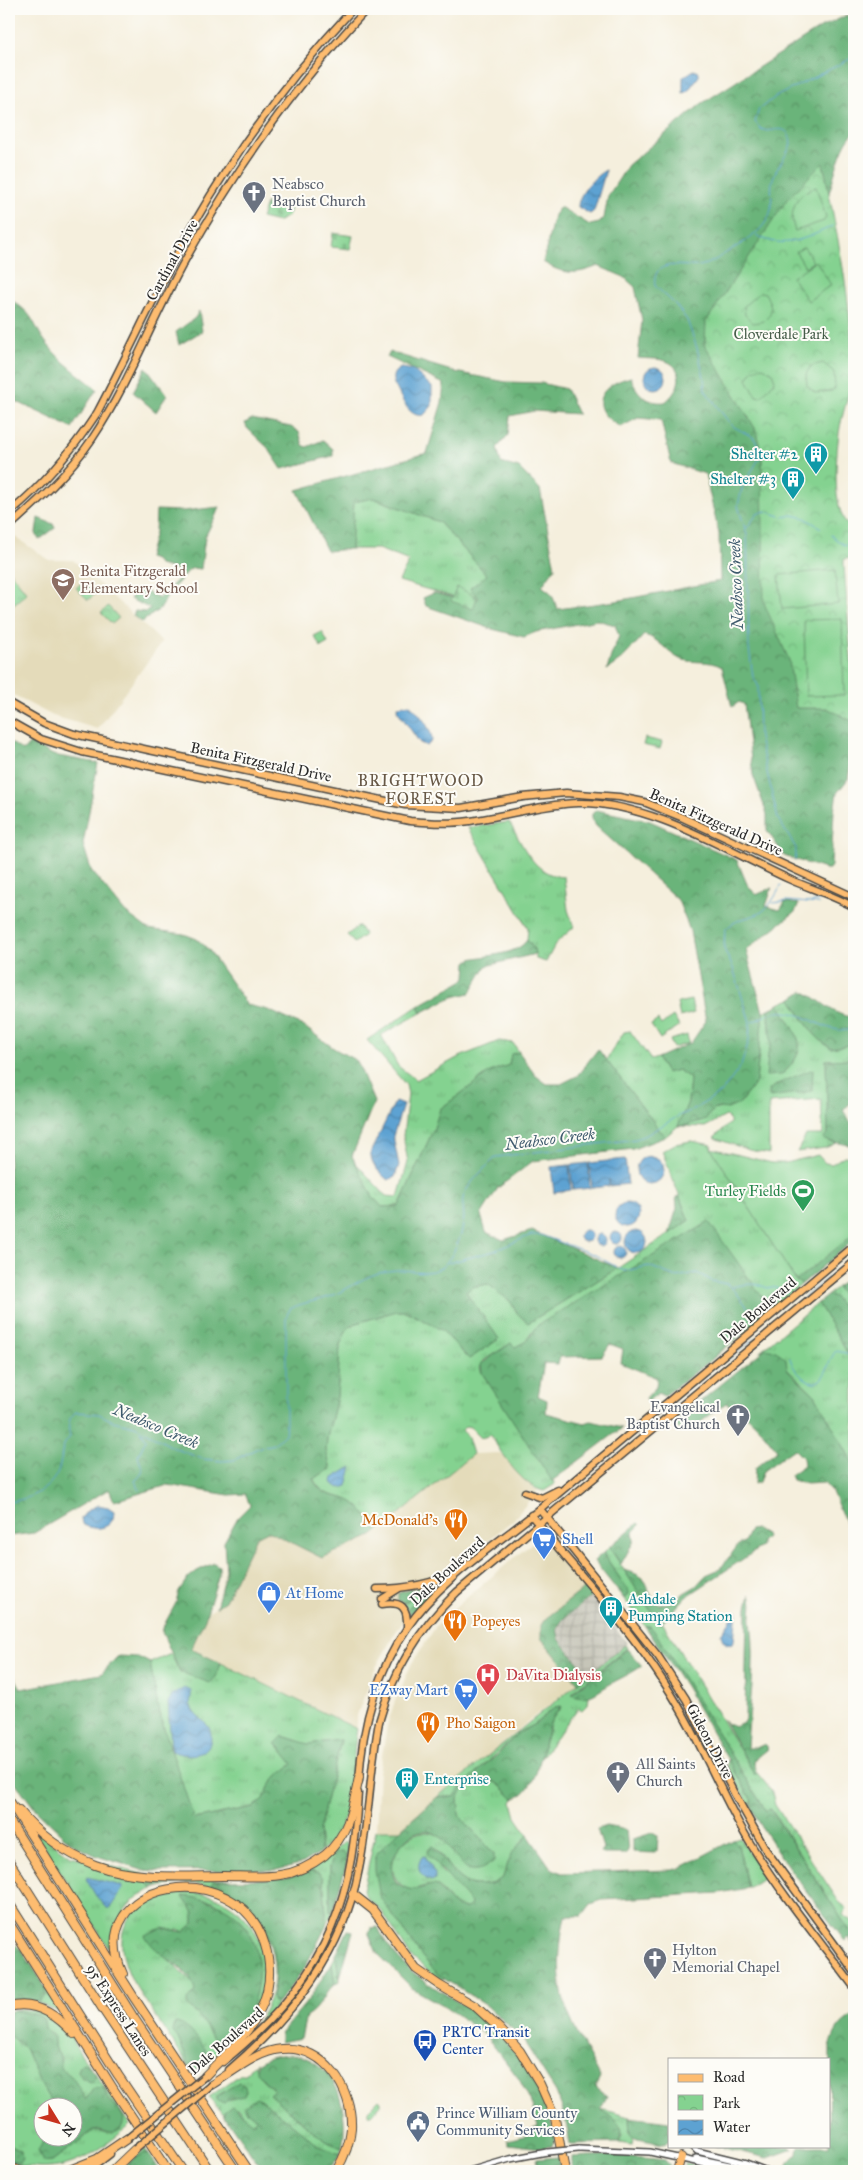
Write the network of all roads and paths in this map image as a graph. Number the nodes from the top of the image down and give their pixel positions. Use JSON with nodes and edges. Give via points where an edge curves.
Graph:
{"nodes":[{"id":1,"x":353,"y":9,"type":"edge"},
{"id":2,"x":367,"y":9,"type":"edge"},
{"id":3,"x":9,"y":513,"type":"edge"},
{"id":4,"x":9,"y":527,"type":"edge"},
{"id":5,"x":9,"y":703,"type":"edge"},
{"id":6,"x":9,"y":721,"type":"edge"},
{"id":7,"x":854,"y":897,"type":"edge"},
{"id":8,"x":854,"y":907,"type":"edge"},
{"id":9,"x":854,"y":1246,"type":"edge"},
{"id":10,"x":854,"y":1262,"type":"edge"},
{"id":11,"x":568,"y":1485,"type":"junction"},
{"id":12,"x":525,"y":1492,"type":"dead end"},
{"id":13,"x":540,"y":1509,"type":"junction"},
{"id":14,"x":531,"y":1515,"type":"junction"},
{"id":15,"x":547,"y":1518,"type":"junction"},
{"id":16,"x":539,"y":1525,"type":"junction"},
{"id":17,"x":465,"y":1569,"type":"junction"},
{"id":18,"x":402,"y":1588,"type":"junction"},
{"id":19,"x":377,"y":1589,"type":"dead end"},
{"id":20,"x":407,"y":1628,"type":"junction"},
{"id":21,"x":359,"y":1777,"type":"junction"},
{"id":22,"x":9,"y":1798,"type":"edge"},
{"id":23,"x":10,"y":1822,"type":"edge"},
{"id":24,"x":9,"y":1861,"type":"edge"},
{"id":25,"x":353,"y":1894,"type":"junction"},
{"id":26,"x":9,"y":1903,"type":"edge"},
{"id":27,"x":9,"y":1923,"type":"edge"},
{"id":28,"x":854,"y":1971,"type":"edge"},
{"id":29,"x":854,"y":1988,"type":"edge"},
{"id":30,"x":133,"y":1996,"type":"junction"},
{"id":31,"x":9,"y":2007,"type":"edge"},
{"id":32,"x":100,"y":2068,"type":"junction"},
{"id":33,"x":205,"y":2076,"type":"junction"},
{"id":34,"x":211,"y":2085,"type":"junction"},
{"id":35,"x":128,"y":2138,"type":"junction"},
{"id":36,"x":232,"y":2144,"type":"junction"},
{"id":37,"x":694,"y":2148,"type":"edge"},
{"id":38,"x":135,"y":2149,"type":"junction"},
{"id":39,"x":681,"y":2158,"type":"junction"},
{"id":40,"x":9,"y":2167,"type":"edge"},
{"id":41,"x":167,"y":2170,"type":"edge"},
{"id":42,"x":21,"y":2171,"type":"edge"},
{"id":43,"x":67,"y":2171,"type":"edge"},
{"id":44,"x":88,"y":2171,"type":"edge"},
{"id":45,"x":108,"y":2171,"type":"edge"},
{"id":46,"x":112,"y":2171,"type":"edge"},
{"id":47,"x":183,"y":2171,"type":"edge"},
{"id":48,"x":210,"y":2171,"type":"edge"},
{"id":49,"x":236,"y":2171,"type":"edge"},
{"id":50,"x":250,"y":2171,"type":"edge"},
{"id":51,"x":256,"y":2171,"type":"edge"},
{"id":52,"x":336,"y":2171,"type":"edge"},
{"id":53,"x":469,"y":2171,"type":"edge"},
{"id":54,"x":565,"y":2171,"type":"edge"},
{"id":55,"x":677,"y":2171,"type":"edge"},
{"id":56,"x":737,"y":2171,"type":"edge"},
{"id":57,"x":758,"y":2171,"type":"edge"},
{"id":58,"x":767,"y":2171,"type":"edge"}],
"edges":[{"from":1,"to":3,"type":"main road","name":"Cardinal Drive","via":[[272,105],[216,188],[176,257],[110,389],[82,435],[51,474]]},
{"from":2,"to":4,"type":"main road","name":"Cardinal Drive","via":[[284,105],[227,189],[184,263],[91,440],[64,475]]},
{"from":5,"to":7,"type":"main road","name":"Benita Fitzgerald Drive","via":[[44,723],[74,734],[405,805],[461,808],[566,793],[644,802]]},
{"from":6,"to":8,"type":"main road","name":"Benita Fitzgerald Drive","via":[[41,738],[82,752],[410,821],[471,821],[566,804],[622,808],[671,824]]},
{"from":9,"to":11,"type":"main road","name":"Dale Boulevard"},
{"from":10,"to":15,"type":"main road","name":"Dale Boulevard"},
{"from":11,"to":12,"type":"main road","via":[[542,1498]]},
{"from":11,"to":13,"type":"main road","name":"Dale Boulevard"},
{"from":13,"to":14,"type":"main road","name":"Dale Boulevard"},
{"from":13,"to":15,"type":"main road","name":"Gideon Drive"},
{"from":14,"to":16,"type":"main road","name":"Gideon Drive"},
{"from":14,"to":17,"type":"main road","name":"Dale Boulevard"},
{"from":15,"to":16,"type":"main road","name":"Dale Boulevard"},
{"from":15,"to":28,"type":"main road","name":"Gideon Drive","via":[[658,1656],[686,1699],[766,1850]]},
{"from":16,"to":25,"type":"main road","name":"Dale Boulevard","via":[[442,1607],[418,1636],[399,1667],[379,1722],[362,1854]]},
{"from":16,"to":29,"type":"main road","name":"Gideon Drive","via":[[651,1663],[685,1717],[750,1844]]},
{"from":17,"to":18,"type":"main road","via":[[438,1580]]},
{"from":17,"to":20,"type":"main road","name":"Dale Boulevard","via":[[424,1606]]},
{"from":18,"to":19,"type":"main road"},
{"from":18,"to":20,"type":"main road","via":[[382,1602],[394,1602],[404,1607]]},
{"from":20,"to":21,"type":"main road","name":"Dale Boulevard","via":[[389,1658],[373,1697],[363,1734]]},
{"from":21,"to":22,"type":"highway","via":[[345,1830],[326,1854],[291,1873],[269,1876],[157,1875],[124,1873],[106,1868],[56,1845]]},
{"from":21,"to":33,"type":"main road","name":"Dale Boulevard","via":[[350,1869],[342,1903],[328,1938],[300,1983],[268,2023]]},
{"from":22,"to":30,"type":"highway"},
{"from":23,"to":49,"type":"highway","via":[[132,2015]]},
{"from":24,"to":48,"type":"highway","name":"95 Express Lanes"},
{"from":25,"to":34,"type":"main road","name":"Dale Boulevard","via":[[336,1939],[308,1988],[267,2036]]},
{"from":25,"to":54,"type":"highway","via":[[373,1910],[416,1969],[474,2006],[520,2051],[540,2084],[554,2118]]},
{"from":26,"to":47,"type":"highway"},
{"from":27,"to":32,"type":"highway"},
{"from":30,"to":33,"type":"highway","via":[[118,1962],[116,1944],[126,1914],[142,1898],[165,1889],[200,1888],[224,1896],[249,1916],[260,1932],[267,1952],[269,1975],[265,1997],[242,2037]]},
{"from":30,"to":36,"type":"highway"},
{"from":31,"to":32,"type":"highway","via":[[29,2005],[51,2014],[68,2027]]},
{"from":32,"to":41,"type":"highway"},
{"from":33,"to":35,"type":"main road","name":"Dale Boulevard","bridge":true},
{"from":34,"to":38,"type":"main road","name":"Dale Boulevard","bridge":true},
{"from":34,"to":52,"type":"highway","via":[[248,2062],[278,2049],[299,2050],[321,2060],[344,2090],[351,2119],[348,2147]]},
{"from":35,"to":43,"type":"highway","via":[[97,2159]]},
{"from":35,"to":44,"type":"main road","name":"Dale Boulevard"},
{"from":36,"to":50,"type":"highway"},
{"from":36,"to":51,"type":"highway"},
{"from":37,"to":58,"type":"street"},
{"from":38,"to":45,"type":"main road","name":"Dale Boulevard"},
{"from":38,"to":46,"type":"highway"},
{"from":39,"to":53,"type":"street","bridge":true,"via":[[630,2150],[579,2149],[510,2158]]},
{"from":39,"to":55,"type":"highway"},
{"from":39,"to":56,"type":"street"},
{"from":39,"to":57,"type":"street","via":[[703,2159]]},
{"from":40,"to":42,"type":"highway"}]}
